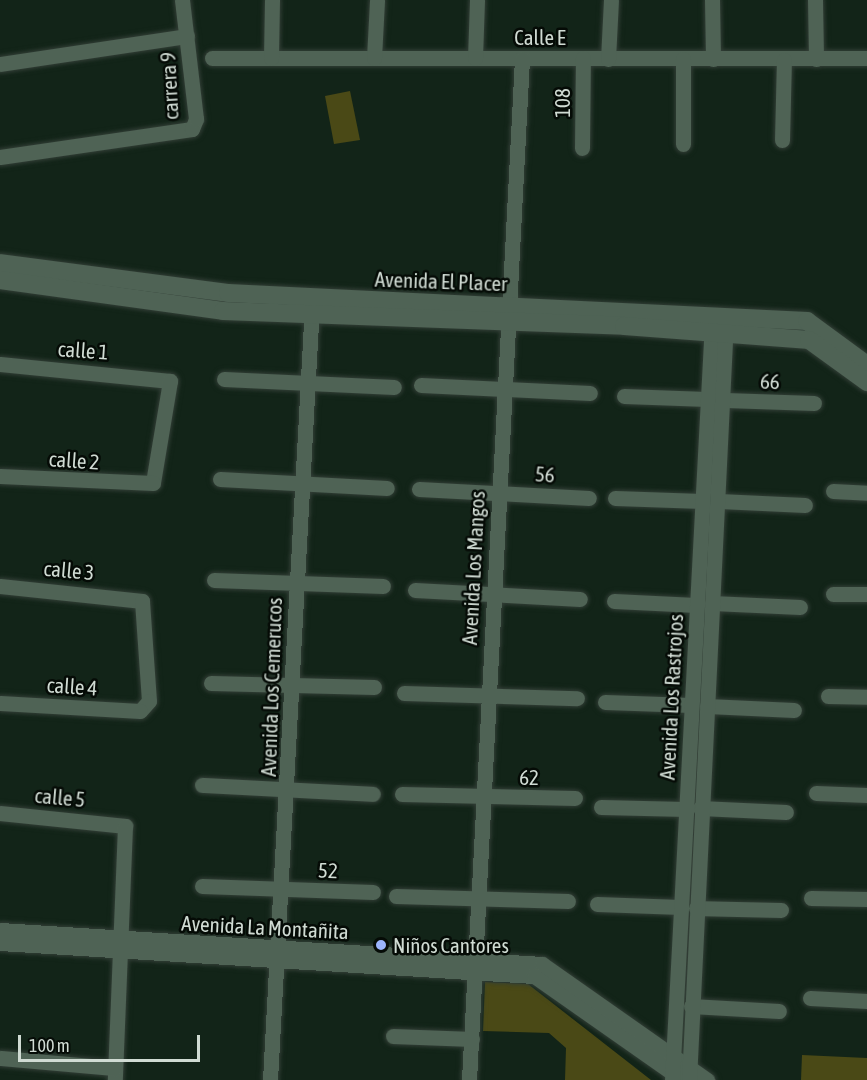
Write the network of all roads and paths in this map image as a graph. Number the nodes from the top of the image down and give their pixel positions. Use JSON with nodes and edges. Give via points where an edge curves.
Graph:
{"nodes":[{"id":1,"x":182,"y":0,"type":"edge"},
{"id":2,"x":272,"y":0,"type":"edge"},
{"id":3,"x":377,"y":0,"type":"edge"},
{"id":4,"x":477,"y":0,"type":"edge"},
{"id":5,"x":611,"y":0,"type":"edge"},
{"id":6,"x":712,"y":0,"type":"edge"},
{"id":7,"x":815,"y":0,"type":"edge"},
{"id":8,"x":187,"y":36,"type":"junction"},
{"id":9,"x":212,"y":58,"type":"dead end"},
{"id":10,"x":271,"y":58,"type":"junction"},
{"id":11,"x":374,"y":58,"type":"junction"},
{"id":12,"x":475,"y":58,"type":"junction"},
{"id":13,"x":522,"y":58,"type":"junction"},
{"id":14,"x":583,"y":58,"type":"junction"},
{"id":15,"x":867,"y":58,"type":"edge"},
{"id":16,"x":608,"y":59,"type":"junction"},
{"id":17,"x":683,"y":59,"type":"junction"},
{"id":18,"x":713,"y":59,"type":"junction"},
{"id":19,"x":816,"y":59,"type":"junction"},
{"id":20,"x":784,"y":60,"type":"junction"},
{"id":21,"x":0,"y":64,"type":"edge"},
{"id":22,"x":782,"y":140,"type":"dead end"},
{"id":23,"x":683,"y":144,"type":"dead end"},
{"id":24,"x":582,"y":147,"type":"dead end"},
{"id":25,"x":0,"y":158,"type":"edge"},
{"id":26,"x":0,"y":263,"type":"edge"},
{"id":27,"x":0,"y":280,"type":"edge"},
{"id":28,"x":311,"y":296,"type":"junction"},
{"id":29,"x":507,"y":314,"type":"junction"},
{"id":30,"x":312,"y":315,"type":"junction"},
{"id":31,"x":719,"y":325,"type":"junction"},
{"id":32,"x":0,"y":364,"type":"edge"},
{"id":33,"x":867,"y":365,"type":"edge"},
{"id":34,"x":224,"y":378,"type":"dead end"},
{"id":35,"x":306,"y":381,"type":"junction"},
{"id":36,"x":867,"y":382,"type":"edge"},
{"id":37,"x":421,"y":385,"type":"dead end"},
{"id":38,"x":394,"y":387,"type":"dead end"},
{"id":39,"x":503,"y":389,"type":"junction"},
{"id":40,"x":590,"y":393,"type":"dead end"},
{"id":41,"x":624,"y":396,"type":"dead end"},
{"id":42,"x":707,"y":399,"type":"junction"},
{"id":43,"x":724,"y":400,"type":"junction"},
{"id":44,"x":814,"y":403,"type":"dead end"},
{"id":45,"x":0,"y":476,"type":"edge"},
{"id":46,"x":220,"y":479,"type":"dead end"},
{"id":47,"x":301,"y":484,"type":"junction"},
{"id":48,"x":145,"y":486,"type":"joint"},
{"id":49,"x":387,"y":488,"type":"dead end"},
{"id":50,"x":419,"y":489,"type":"dead end"},
{"id":51,"x":833,"y":491,"type":"dead end"},
{"id":52,"x":498,"y":493,"type":"junction"},
{"id":53,"x":867,"y":493,"type":"edge"},
{"id":54,"x":589,"y":498,"type":"dead end"},
{"id":55,"x":615,"y":498,"type":"dead end"},
{"id":56,"x":702,"y":501,"type":"junction"},
{"id":57,"x":719,"y":501,"type":"junction"},
{"id":58,"x":805,"y":505,"type":"dead end"},
{"id":59,"x":214,"y":580,"type":"dead end"},
{"id":60,"x":296,"y":584,"type":"junction"},
{"id":61,"x":0,"y":586,"type":"edge"},
{"id":62,"x":383,"y":586,"type":"dead end"},
{"id":63,"x":415,"y":591,"type":"dead end"},
{"id":64,"x":493,"y":594,"type":"junction"},
{"id":65,"x":833,"y":594,"type":"dead end"},
{"id":66,"x":867,"y":594,"type":"edge"},
{"id":67,"x":580,"y":599,"type":"dead end"},
{"id":68,"x":614,"y":601,"type":"dead end"},
{"id":69,"x":712,"y":603,"type":"junction"},
{"id":70,"x":696,"y":604,"type":"junction"},
{"id":71,"x":800,"y":607,"type":"dead end"},
{"id":72,"x":211,"y":683,"type":"dead end"},
{"id":73,"x":293,"y":685,"type":"junction"},
{"id":74,"x":374,"y":687,"type":"dead end"},
{"id":75,"x":404,"y":693,"type":"dead end"},
{"id":76,"x":488,"y":695,"type":"junction"},
{"id":77,"x":828,"y":696,"type":"dead end"},
{"id":78,"x":867,"y":697,"type":"edge"},
{"id":79,"x":577,"y":698,"type":"dead end"},
{"id":80,"x":0,"y":702,"type":"edge"},
{"id":81,"x":605,"y":702,"type":"dead end"},
{"id":82,"x":691,"y":705,"type":"junction"},
{"id":83,"x":707,"y":706,"type":"junction"},
{"id":84,"x":794,"y":710,"type":"dead end"},
{"id":85,"x":141,"y":711,"type":"joint"},
{"id":86,"x":202,"y":785,"type":"dead end"},
{"id":87,"x":288,"y":789,"type":"junction"},
{"id":88,"x":816,"y":793,"type":"dead end"},
{"id":89,"x":373,"y":794,"type":"dead end"},
{"id":90,"x":402,"y":794,"type":"dead end"},
{"id":91,"x":867,"y":795,"type":"edge"},
{"id":92,"x":483,"y":796,"type":"junction"},
{"id":93,"x":575,"y":798,"type":"dead end"},
{"id":94,"x":601,"y":807,"type":"dead end"},
{"id":95,"x":693,"y":809,"type":"junction"},
{"id":96,"x":786,"y":812,"type":"dead end"},
{"id":97,"x":0,"y":813,"type":"edge"},
{"id":98,"x":202,"y":886,"type":"dead end"},
{"id":99,"x":282,"y":890,"type":"junction"},
{"id":100,"x":373,"y":892,"type":"dead end"},
{"id":101,"x":396,"y":896,"type":"dead end"},
{"id":102,"x":478,"y":898,"type":"junction"},
{"id":103,"x":811,"y":898,"type":"dead end"},
{"id":104,"x":867,"y":899,"type":"edge"},
{"id":105,"x":568,"y":901,"type":"dead end"},
{"id":106,"x":597,"y":904,"type":"dead end"},
{"id":107,"x":689,"y":908,"type":"junction"},
{"id":108,"x":782,"y":910,"type":"dead end"},
{"id":109,"x":0,"y":930,"type":"edge"},
{"id":110,"x":0,"y":943,"type":"edge"},
{"id":111,"x":121,"y":946,"type":"junction"},
{"id":112,"x":278,"y":957,"type":"junction"},
{"id":113,"x":474,"y":964,"type":"junction"},
{"id":114,"x":810,"y":998,"type":"dead end"},
{"id":115,"x":867,"y":1001,"type":"edge"},
{"id":116,"x":691,"y":1006,"type":"junction"},
{"id":117,"x":778,"y":1011,"type":"dead end"},
{"id":118,"x":393,"y":1036,"type":"dead end"},
{"id":119,"x":472,"y":1039,"type":"junction"},
{"id":120,"x":674,"y":1056,"type":"junction"},
{"id":121,"x":0,"y":1058,"type":"edge"},
{"id":122,"x":115,"y":1074,"type":"edge"},
{"id":123,"x":681,"y":1076,"type":"edge"},
{"id":124,"x":270,"y":1080,"type":"edge"},
{"id":125,"x":469,"y":1080,"type":"edge"},
{"id":126,"x":707,"y":1080,"type":"edge"}],
"edges":[{"from":1,"to":8,"type":"street"},
{"from":2,"to":10,"type":"street"},
{"from":3,"to":11,"type":"street"},
{"from":4,"to":12,"type":"street"},
{"from":5,"to":16,"type":"street"},
{"from":6,"to":18,"type":"street"},
{"from":7,"to":19,"type":"street"},
{"from":8,"to":21,"type":"street","name":"carrera 9"},
{"from":8,"to":25,"type":"street","name":"carrera 9","via":[[196,119],[192,129]]},
{"from":9,"to":10,"type":"street","name":"Calle E"},
{"from":10,"to":11,"type":"street","name":"Calle E"},
{"from":11,"to":12,"type":"street","name":"Calle E"},
{"from":12,"to":13,"type":"street","name":"Calle E"},
{"from":13,"to":14,"type":"street","name":"Calle E"},
{"from":13,"to":29,"type":"street","name":"Avenida Los Mangos"},
{"from":14,"to":16,"type":"street","name":"Calle E"},
{"from":14,"to":24,"type":"street","name":"108"},
{"from":15,"to":19,"type":"street","name":"Calle E"},
{"from":16,"to":17,"type":"street","name":"Calle E"},
{"from":17,"to":18,"type":"street","name":"Calle E"},
{"from":17,"to":23,"type":"street"},
{"from":18,"to":20,"type":"street","name":"Calle E"},
{"from":19,"to":20,"type":"street","name":"Calle E"},
{"from":20,"to":22,"type":"street"},
{"from":26,"to":28,"type":"street","name":"Avenida El Placer","via":[[228,293]]},
{"from":27,"to":30,"type":"street","name":"Avenida El Placer","via":[[223,311]]},
{"from":28,"to":29,"type":"street","name":"Avenida El Placer"},
{"from":28,"to":30,"type":"street","name":"Avenida Los Cemerucos"},
{"from":29,"to":30,"type":"street","name":"Avenida El Placer"},
{"from":29,"to":31,"type":"street","name":"Avenida El Placer"},
{"from":29,"to":39,"type":"street","name":"Avenida Los Mangos"},
{"from":30,"to":35,"type":"street","name":"Avenida Los Cemerucos"},
{"from":31,"to":33,"type":"street","name":"Avenida El Placer","via":[[807,321]]},
{"from":31,"to":36,"type":"street","name":"Avenida El Placer","via":[[809,340]]},
{"from":31,"to":42,"type":"street","name":"Avenida Los Rastrojos"},
{"from":31,"to":43,"type":"street","name":"Avenida Los Rastrojos"},
{"from":32,"to":48,"type":"street","name":"calle 1","via":[[163,377],[170,389],[158,464],[153,483]]},
{"from":34,"to":35,"type":"street"},
{"from":35,"to":38,"type":"street"},
{"from":35,"to":47,"type":"street","name":"Avenida Los Cemerucos"},
{"from":37,"to":39,"type":"street"},
{"from":39,"to":40,"type":"street"},
{"from":39,"to":52,"type":"street","name":"Avenida Los Mangos"},
{"from":41,"to":42,"type":"street"},
{"from":42,"to":56,"type":"street","name":"Avenida Los Rastrojos"},
{"from":43,"to":44,"type":"street","name":"66"},
{"from":43,"to":57,"type":"street","name":"Avenida Los Rastrojos"},
{"from":45,"to":48,"type":"street","name":"calle 2"},
{"from":46,"to":47,"type":"street"},
{"from":47,"to":49,"type":"street"},
{"from":47,"to":60,"type":"street","name":"Avenida Los Cemerucos"},
{"from":50,"to":52,"type":"street","name":"56"},
{"from":51,"to":53,"type":"street"},
{"from":52,"to":54,"type":"street","name":"56"},
{"from":52,"to":64,"type":"street","name":"Avenida Los Mangos"},
{"from":55,"to":56,"type":"street"},
{"from":56,"to":70,"type":"street","name":"Avenida Los Rastrojos"},
{"from":57,"to":58,"type":"street"},
{"from":57,"to":69,"type":"street","name":"Avenida Los Rastrojos"},
{"from":59,"to":60,"type":"street"},
{"from":60,"to":62,"type":"street"},
{"from":60,"to":73,"type":"street","name":"Avenida Los Cemerucos"},
{"from":61,"to":85,"type":"street","name":"calle 3","via":[[135,597],[145,608],[149,701]]},
{"from":63,"to":64,"type":"street"},
{"from":64,"to":67,"type":"street"},
{"from":64,"to":76,"type":"street","name":"Avenida Los Mangos"},
{"from":65,"to":66,"type":"street"},
{"from":68,"to":70,"type":"street"},
{"from":69,"to":71,"type":"street"},
{"from":69,"to":83,"type":"street","name":"Avenida Los Rastrojos"},
{"from":70,"to":82,"type":"street","name":"Avenida Los Rastrojos"},
{"from":72,"to":73,"type":"street"},
{"from":73,"to":74,"type":"street"},
{"from":73,"to":87,"type":"street","name":"Avenida Los Cemerucos"},
{"from":75,"to":76,"type":"street"},
{"from":76,"to":79,"type":"street"},
{"from":76,"to":92,"type":"street","name":"Avenida Los Mangos"},
{"from":77,"to":78,"type":"street"},
{"from":80,"to":85,"type":"street","name":"calle 4"},
{"from":81,"to":82,"type":"street"},
{"from":82,"to":95,"type":"street","name":"Avenida Los Rastrojos"},
{"from":83,"to":84,"type":"street"},
{"from":83,"to":95,"type":"street","name":"Avenida Los Rastrojos"},
{"from":86,"to":87,"type":"street"},
{"from":87,"to":89,"type":"street"},
{"from":87,"to":99,"type":"street","name":"Avenida Los Cemerucos"},
{"from":88,"to":91,"type":"street"},
{"from":90,"to":92,"type":"street","name":"62"},
{"from":92,"to":93,"type":"street","name":"62"},
{"from":92,"to":102,"type":"street","name":"Avenida Los Mangos"},
{"from":94,"to":95,"type":"street"},
{"from":95,"to":96,"type":"street"},
{"from":95,"to":107,"type":"street","name":"Avenida Los Rastrojos"},
{"from":97,"to":111,"type":"street","name":"calle 5","via":[[117,823],[127,834]]},
{"from":98,"to":99,"type":"street","name":"52"},
{"from":99,"to":100,"type":"street","name":"52"},
{"from":99,"to":112,"type":"street","name":"Avenida Los Cemerucos"},
{"from":101,"to":102,"type":"street"},
{"from":102,"to":105,"type":"street"},
{"from":102,"to":113,"type":"street","name":"Avenida Los Mangos"},
{"from":103,"to":104,"type":"street"},
{"from":106,"to":107,"type":"street"},
{"from":107,"to":108,"type":"street"},
{"from":107,"to":116,"type":"street","name":"Avenida Los Rastrojos"},
{"from":107,"to":120,"type":"street","name":"Avenida Los Rastrojos"},
{"from":109,"to":111,"type":"street","name":"Avenida La Montañita"},
{"from":110,"to":111,"type":"street","name":"Avenida La Montañita"},
{"from":111,"to":112,"type":"street","name":"Avenida La Montañita"},
{"from":111,"to":122,"type":"street"},
{"from":112,"to":113,"type":"street","name":"Avenida La Montañita"},
{"from":112,"to":124,"type":"street","name":"Avenida Los Cemerucos"},
{"from":113,"to":119,"type":"street","name":"Avenida Los Mangos"},
{"from":113,"to":120,"type":"street","name":"Avenida La Montañita","via":[[549,966]]},
{"from":113,"to":123,"type":"street","name":"Avenida La Montañita","via":[[540,979]]},
{"from":114,"to":115,"type":"street"},
{"from":116,"to":117,"type":"street"},
{"from":116,"to":123,"type":"street","name":"Avenida Los Rastrojos"},
{"from":118,"to":119,"type":"street"},
{"from":119,"to":125,"type":"street","name":"Avenida Los Mangos"},
{"from":120,"to":123,"type":"street","name":"Avenida Los Rastrojos"},
{"from":121,"to":122,"type":"street"},
{"from":123,"to":126,"type":"street","name":"Avenida La Montañita"}]}
